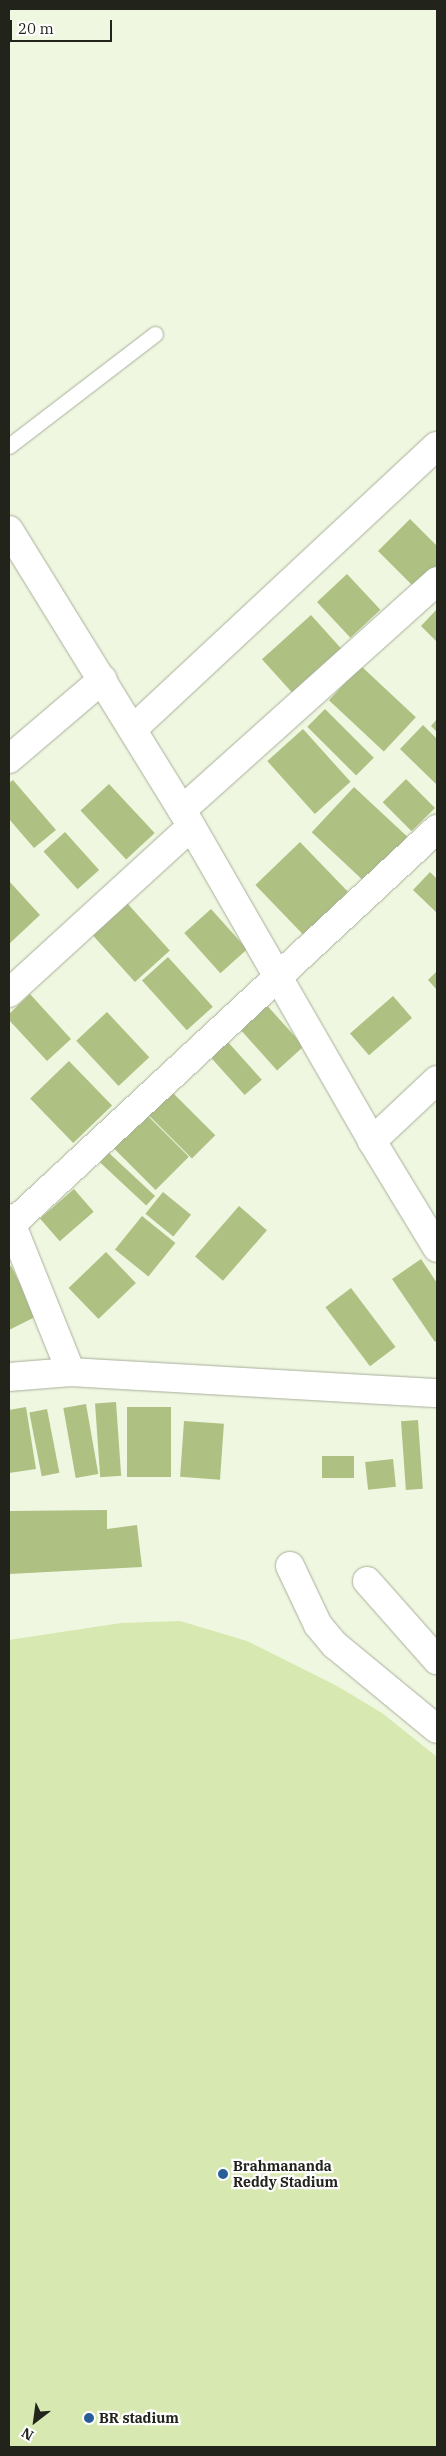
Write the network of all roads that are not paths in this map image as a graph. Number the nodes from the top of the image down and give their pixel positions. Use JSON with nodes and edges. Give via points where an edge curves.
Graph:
{"nodes":[{"id":1,"x":155,"y":334,"type":"dead end"},
{"id":2,"x":9,"y":446,"type":"edge"},
{"id":3,"x":437,"y":446,"type":"edge"},
{"id":4,"x":9,"y":530,"type":"edge"},
{"id":5,"x":437,"y":581,"type":"edge"},
{"id":6,"x":103,"y":679,"type":"junction"},
{"id":7,"x":133,"y":728,"type":"junction"},
{"id":8,"x":9,"y":760,"type":"edge"},
{"id":9,"x":187,"y":818,"type":"junction"},
{"id":10,"x":437,"y":829,"type":"edge"},
{"id":11,"x":278,"y":977,"type":"junction"},
{"id":12,"x":9,"y":993,"type":"edge"},
{"id":13,"x":437,"y":1080,"type":"edge"},
{"id":14,"x":372,"y":1141,"type":"junction"},
{"id":15,"x":11,"y":1221,"type":"edge"},
{"id":16,"x":437,"y":1248,"type":"edge"},
{"id":17,"x":71,"y":1372,"type":"junction"},
{"id":18,"x":9,"y":1377,"type":"edge"},
{"id":19,"x":437,"y":1393,"type":"edge"},
{"id":20,"x":290,"y":1566,"type":"dead end"},
{"id":21,"x":367,"y":1581,"type":"dead end"},
{"id":22,"x":437,"y":1660,"type":"edge"},
{"id":23,"x":437,"y":1729,"type":"edge"}],
"edges":[{"from":1,"to":2,"type":"lane"},
{"from":3,"to":7,"type":"street"},
{"from":4,"to":6,"type":"street"},
{"from":5,"to":9,"type":"street"},
{"from":6,"to":7,"type":"street"},
{"from":6,"to":8,"type":"street"},
{"from":7,"to":9,"type":"street"},
{"from":9,"to":11,"type":"street"},
{"from":9,"to":12,"type":"street"},
{"from":10,"to":11,"type":"street"},
{"from":11,"to":14,"type":"street"},
{"from":11,"to":15,"type":"street"},
{"from":13,"to":14,"type":"street"},
{"from":14,"to":16,"type":"street"},
{"from":15,"to":17,"type":"street"},
{"from":17,"to":18,"type":"street"},
{"from":17,"to":19,"type":"street"},
{"from":20,"to":23,"type":"street","via":[[318,1625],[335,1645]]},
{"from":21,"to":22,"type":"street"}]}
